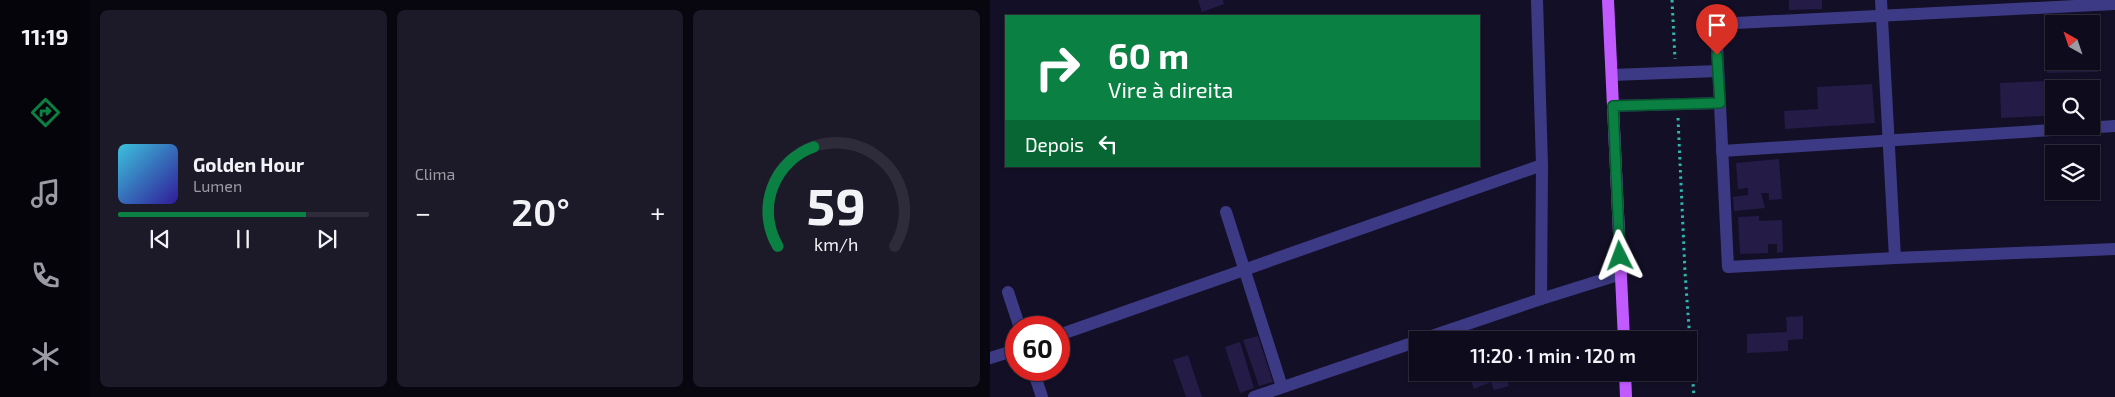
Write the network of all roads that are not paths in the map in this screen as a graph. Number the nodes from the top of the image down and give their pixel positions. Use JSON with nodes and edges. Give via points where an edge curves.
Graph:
{"nodes":[{"id":1,"x":1536,"y":0,"type":"edge"},
{"id":2,"x":1608,"y":0,"type":"edge"},
{"id":3,"x":1881,"y":0,"type":"edge"},
{"id":4,"x":2115,"y":4,"type":"edge"},
{"id":5,"x":1882,"y":16,"type":"junction"},
{"id":6,"x":1718,"y":71,"type":"junction"},
{"id":7,"x":1612,"y":75,"type":"junction"},
{"id":8,"x":1720,"y":103,"type":"junction"},
{"id":9,"x":1613,"y":106,"type":"junction"},
{"id":10,"x":2115,"y":126,"type":"edge"},
{"id":11,"x":1888,"y":140,"type":"junction"},
{"id":12,"x":1722,"y":151,"type":"junction"},
{"id":13,"x":1542,"y":165,"type":"junction"},
{"id":14,"x":1226,"y":212,"type":"dead end"},
{"id":15,"x":2115,"y":249,"type":"edge"},
{"id":16,"x":1895,"y":258,"type":"junction"},
{"id":17,"x":1245,"y":270,"type":"junction"},
{"id":18,"x":1621,"y":274,"type":"junction"},
{"id":19,"x":1008,"y":292,"type":"dead end"},
{"id":20,"x":1541,"y":299,"type":"junction"},
{"id":21,"x":1016,"y":316,"type":"edge"},
{"id":22,"x":1070,"y":331,"type":"edge"},
{"id":23,"x":1446,"y":331,"type":"edge"},
{"id":24,"x":1624,"y":331,"type":"edge"},
{"id":25,"x":1409,"y":343,"type":"edge"},
{"id":26,"x":1005,"y":353,"type":"edge"},
{"id":27,"x":990,"y":358,"type":"edge"},
{"id":28,"x":1037,"y":381,"type":"edge"},
{"id":29,"x":1625,"y":381,"type":"edge"},
{"id":30,"x":1282,"y":387,"type":"junction"},
{"id":31,"x":1042,"y":397,"type":"edge"},
{"id":32,"x":1254,"y":397,"type":"edge"},
{"id":33,"x":1626,"y":397,"type":"edge"}],
"edges":[{"from":1,"to":13,"type":"street"},
{"from":2,"to":7,"type":"main road"},
{"from":3,"to":5,"type":"street"},
{"from":4,"to":5,"type":"street"},
{"from":5,"to":6,"type":"street","via":[[1716,24]]},
{"from":5,"to":11,"type":"street"},
{"from":6,"to":7,"type":"street"},
{"from":6,"to":8,"type":"street"},
{"from":7,"to":9,"type":"main road"},
{"from":8,"to":9,"type":"street"},
{"from":8,"to":12,"type":"street"},
{"from":9,"to":18,"type":"main road"},
{"from":10,"to":11,"type":"street"},
{"from":11,"to":12,"type":"street"},
{"from":11,"to":16,"type":"street"},
{"from":12,"to":16,"type":"street","via":[[1728,267]]},
{"from":13,"to":17,"type":"street"},
{"from":13,"to":20,"type":"street"},
{"from":14,"to":17,"type":"street"},
{"from":15,"to":16,"type":"street"},
{"from":17,"to":22,"type":"street"},
{"from":17,"to":30,"type":"street"},
{"from":18,"to":20,"type":"street"},
{"from":18,"to":24,"type":"main road"},
{"from":19,"to":21,"type":"street"},
{"from":20,"to":23,"type":"street"},
{"from":25,"to":30,"type":"street"},
{"from":26,"to":27,"type":"street"},
{"from":28,"to":31,"type":"street"},
{"from":29,"to":33,"type":"main road"},
{"from":30,"to":32,"type":"street"}]}
